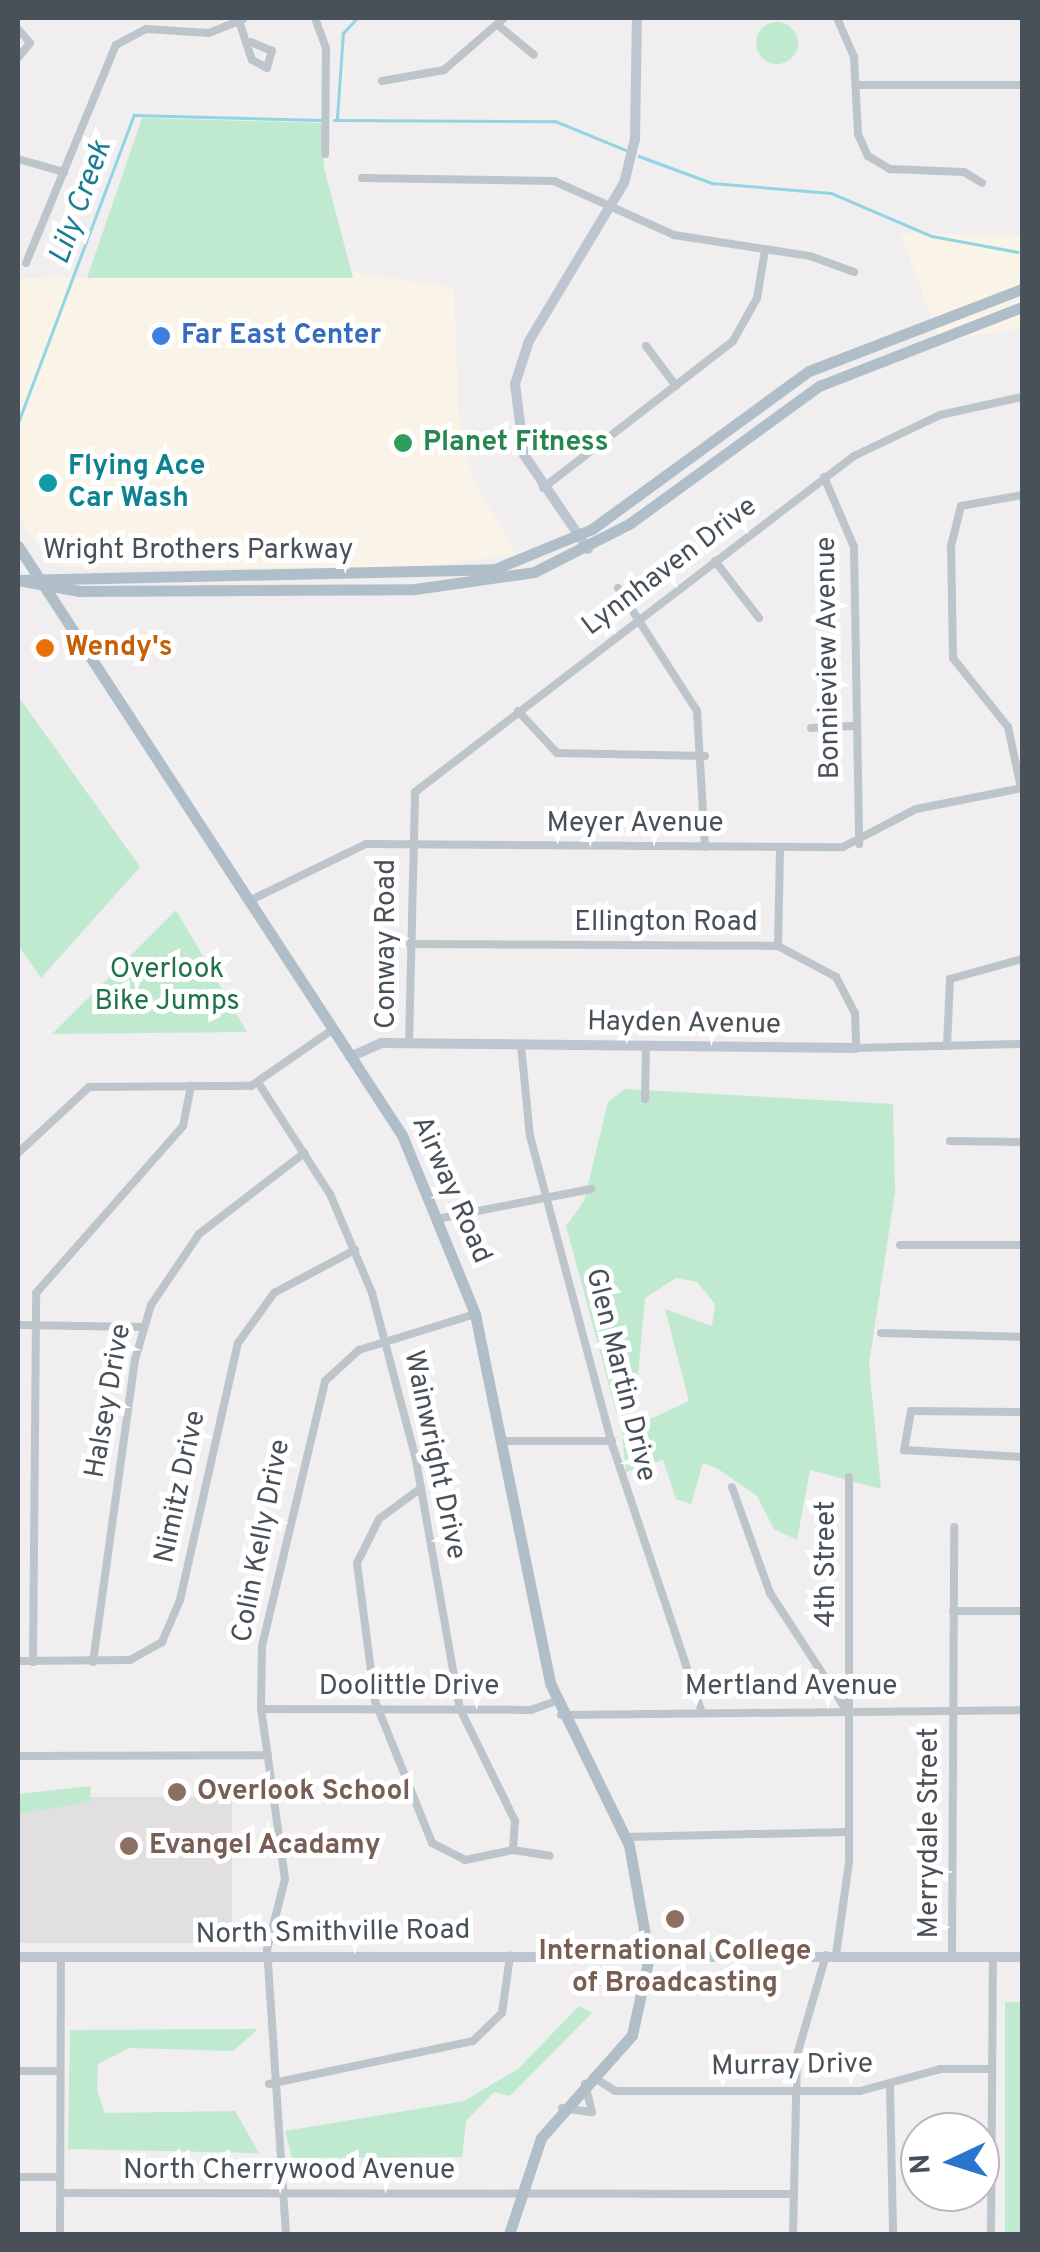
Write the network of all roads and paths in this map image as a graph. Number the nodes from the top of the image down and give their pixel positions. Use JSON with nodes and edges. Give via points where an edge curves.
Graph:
{"nodes":[{"id":1,"x":314,"y":18,"type":"edge"},
{"id":2,"x":637,"y":18,"type":"edge"},
{"id":3,"x":838,"y":18,"type":"edge"},
{"id":4,"x":241,"y":19,"type":"edge"},
{"id":5,"x":502,"y":22,"type":"edge"},
{"id":6,"x":18,"y":30,"type":"edge"},
{"id":7,"x":251,"y":42,"type":"dead end"},
{"id":8,"x":534,"y":56,"type":"dead end"},
{"id":9,"x":18,"y":58,"type":"edge"},
{"id":10,"x":382,"y":81,"type":"dead end"},
{"id":11,"x":857,"y":85,"type":"junction"},
{"id":12,"x":1022,"y":85,"type":"edge"},
{"id":13,"x":325,"y":154,"type":"dead end"},
{"id":14,"x":18,"y":159,"type":"edge"},
{"id":15,"x":64,"y":172,"type":"junction"},
{"id":16,"x":362,"y":178,"type":"dead end"},
{"id":17,"x":982,"y":183,"type":"dead end"},
{"id":18,"x":617,"y":206,"type":"junction"},
{"id":19,"x":765,"y":250,"type":"junction"},
{"id":20,"x":26,"y":263,"type":"dead end"},
{"id":21,"x":854,"y":272,"type":"dead end"},
{"id":22,"x":1022,"y":289,"type":"edge"},
{"id":23,"x":1022,"y":307,"type":"edge"},
{"id":24,"x":646,"y":346,"type":"dead end"},
{"id":25,"x":676,"y":386,"type":"junction"},
{"id":26,"x":1022,"y":398,"type":"edge"},
{"id":27,"x":824,"y":478,"type":"junction"},
{"id":28,"x":543,"y":488,"type":"junction"},
{"id":29,"x":1022,"y":495,"type":"edge"},
{"id":30,"x":579,"y":536,"type":"junction"},
{"id":31,"x":18,"y":546,"type":"edge"},
{"id":32,"x":588,"y":549,"type":"junction"},
{"id":33,"x":715,"y":560,"type":"junction"},
{"id":34,"x":18,"y":580,"type":"edge"},
{"id":35,"x":41,"y":583,"type":"junction"},
{"id":36,"x":618,"y":588,"type":"dead end"},
{"id":37,"x":80,"y":590,"type":"junction"},
{"id":38,"x":641,"y":617,"type":"junction"},
{"id":39,"x":759,"y":618,"type":"dead end"},
{"id":40,"x":75,"y":634,"type":"junction"},
{"id":41,"x":518,"y":711,"type":"junction"},
{"id":42,"x":854,"y":726,"type":"junction"},
{"id":43,"x":811,"y":728,"type":"dead end"},
{"id":44,"x":704,"y":756,"type":"junction"},
{"id":45,"x":1022,"y":788,"type":"edge"},
{"id":46,"x":859,"y":844,"type":"junction"},
{"id":47,"x":410,"y":845,"type":"junction"},
{"id":48,"x":704,"y":847,"type":"junction"},
{"id":49,"x":780,"y":849,"type":"junction"},
{"id":50,"x":249,"y":901,"type":"junction"},
{"id":51,"x":410,"y":944,"type":"junction"},
{"id":52,"x":778,"y":946,"type":"junction"},
{"id":53,"x":1022,"y":958,"type":"edge"},
{"id":54,"x":332,"y":1030,"type":"junction"},
{"id":55,"x":409,"y":1043,"type":"junction"},
{"id":56,"x":1022,"y":1044,"type":"edge"},
{"id":57,"x":521,"y":1045,"type":"junction"},
{"id":58,"x":646,"y":1046,"type":"junction"},
{"id":59,"x":947,"y":1046,"type":"junction"},
{"id":60,"x":856,"y":1048,"type":"junction"},
{"id":61,"x":350,"y":1057,"type":"junction"},
{"id":62,"x":259,"y":1084,"type":"junction"},
{"id":63,"x":192,"y":1086,"type":"junction"},
{"id":64,"x":646,"y":1099,"type":"dead end"},
{"id":65,"x":950,"y":1141,"type":"dead end"},
{"id":66,"x":1022,"y":1142,"type":"edge"},
{"id":67,"x":18,"y":1154,"type":"edge"},
{"id":68,"x":304,"y":1154,"type":"junction"},
{"id":69,"x":590,"y":1189,"type":"dead end"},
{"id":70,"x":548,"y":1194,"type":"junction"},
{"id":71,"x":442,"y":1218,"type":"junction"},
{"id":72,"x":900,"y":1245,"type":"dead end"},
{"id":73,"x":1022,"y":1245,"type":"edge"},
{"id":74,"x":355,"y":1250,"type":"junction"},
{"id":75,"x":475,"y":1314,"type":"junction"},
{"id":76,"x":18,"y":1325,"type":"edge"},
{"id":77,"x":34,"y":1325,"type":"junction"},
{"id":78,"x":142,"y":1327,"type":"junction"},
{"id":79,"x":881,"y":1333,"type":"dead end"},
{"id":80,"x":1022,"y":1337,"type":"edge"},
{"id":81,"x":386,"y":1340,"type":"junction"},
{"id":82,"x":1022,"y":1412,"type":"edge"},
{"id":83,"x":506,"y":1441,"type":"junction"},
{"id":84,"x":612,"y":1441,"type":"junction"},
{"id":85,"x":1022,"y":1456,"type":"edge"},
{"id":86,"x":849,"y":1477,"type":"dead end"},
{"id":87,"x":732,"y":1487,"type":"dead end"},
{"id":88,"x":421,"y":1488,"type":"junction"},
{"id":89,"x":954,"y":1527,"type":"dead end"},
{"id":90,"x":1022,"y":1610,"type":"edge"},
{"id":91,"x":953,"y":1611,"type":"junction"},
{"id":92,"x":18,"y":1662,"type":"edge"},
{"id":93,"x":33,"y":1662,"type":"junction"},
{"id":94,"x":93,"y":1662,"type":"junction"},
{"id":95,"x":556,"y":1701,"type":"junction"},
{"id":96,"x":261,"y":1709,"type":"junction"},
{"id":97,"x":377,"y":1709,"type":"junction"},
{"id":98,"x":460,"y":1709,"type":"junction"},
{"id":99,"x":701,"y":1710,"type":"junction"},
{"id":100,"x":953,"y":1710,"type":"junction"},
{"id":101,"x":1022,"y":1710,"type":"edge"},
{"id":102,"x":847,"y":1711,"type":"junction"},
{"id":103,"x":561,"y":1715,"type":"junction"},
{"id":104,"x":268,"y":1755,"type":"junction"},
{"id":105,"x":18,"y":1756,"type":"edge"},
{"id":106,"x":849,"y":1832,"type":"junction"},
{"id":107,"x":626,"y":1837,"type":"junction"},
{"id":108,"x":513,"y":1850,"type":"junction"},
{"id":109,"x":550,"y":1856,"type":"dead end"},
{"id":110,"x":831,"y":1955,"type":"junction"},
{"id":111,"x":510,"y":1956,"type":"junction"},
{"id":112,"x":952,"y":1956,"type":"junction"},
{"id":113,"x":993,"y":1956,"type":"junction"},
{"id":114,"x":18,"y":1957,"type":"edge"},
{"id":115,"x":61,"y":1957,"type":"junction"},
{"id":116,"x":268,"y":1957,"type":"junction"},
{"id":117,"x":649,"y":1957,"type":"junction"},
{"id":118,"x":1022,"y":1957,"type":"edge"},
{"id":119,"x":992,"y":2069,"type":"junction"},
{"id":120,"x":18,"y":2071,"type":"edge"},
{"id":121,"x":60,"y":2071,"type":"junction"},
{"id":122,"x":589,"y":2081,"type":"junction"},
{"id":123,"x":269,"y":2084,"type":"junction"},
{"id":124,"x":890,"y":2086,"type":"junction"},
{"id":125,"x":794,"y":2090,"type":"junction"},
{"id":126,"x":562,"y":2108,"type":"junction"},
{"id":127,"x":18,"y":2177,"type":"edge"},
{"id":128,"x":60,"y":2177,"type":"junction"},
{"id":129,"x":61,"y":2192,"type":"junction"},
{"id":130,"x":286,"y":2193,"type":"junction"},
{"id":131,"x":516,"y":2194,"type":"junction"},
{"id":132,"x":793,"y":2194,"type":"junction"},
{"id":133,"x":60,"y":2234,"type":"edge"},
{"id":134,"x":286,"y":2234,"type":"edge"},
{"id":135,"x":509,"y":2234,"type":"edge"},
{"id":136,"x":793,"y":2234,"type":"edge"},
{"id":137,"x":893,"y":2234,"type":"edge"},
{"id":138,"x":991,"y":2234,"type":"edge"}],
"edges":[{"from":1,"to":13,"type":"street"},
{"from":2,"to":18,"type":"street","via":[[635,139]]},
{"from":3,"to":11,"type":"street"},
{"from":4,"to":7,"type":"street"},
{"from":4,"to":15,"type":"street","via":[[209,33],[155,28],[122,40]]},
{"from":5,"to":8,"type":"street"},
{"from":5,"to":10,"type":"street","via":[[444,70]]},
{"from":6,"to":9,"type":"street","via":[[30,43]]},
{"from":11,"to":12,"type":"street"},
{"from":11,"to":17,"type":"street","via":[[860,143],[877,163],[964,172]]},
{"from":14,"to":15,"type":"street"},
{"from":15,"to":20,"type":"street"},
{"from":16,"to":18,"type":"street","via":[[539,179]]},
{"from":18,"to":19,"type":"street","via":[[674,235]]},
{"from":18,"to":28,"type":"street","via":[[518,367],[516,429]]},
{"from":19,"to":21,"type":"street"},
{"from":19,"to":25,"type":"street","via":[[742,330]]},
{"from":22,"to":30,"type":"main road","name":"Wright Brothers Parkway","via":[[809,371]]},
{"from":23,"to":32,"type":"main road","name":"Wright Brothers Parkway","via":[[818,386]]},
{"from":24,"to":25,"type":"street"},
{"from":25,"to":28,"type":"street"},
{"from":26,"to":27,"type":"street","name":"Lynnhaven Drive","via":[[918,424]]},
{"from":27,"to":33,"type":"street","name":"Lynnhaven Drive"},
{"from":27,"to":42,"type":"street","name":"Bonnieview Avenue","via":[[854,547]]},
{"from":28,"to":30,"type":"street"},
{"from":29,"to":45,"type":"street","via":[[969,500],[954,518],[951,546],[953,658],[1008,727]]},
{"from":30,"to":32,"type":"street"},
{"from":30,"to":35,"type":"main road","name":"Wright Brothers Parkway","via":[[458,574]]},
{"from":31,"to":35,"type":"main road","name":"Airway Road"},
{"from":32,"to":37,"type":"main road","name":"Wright Brothers Parkway","via":[[523,575],[446,588]]},
{"from":33,"to":38,"type":"street","name":"Lynnhaven Drive"},
{"from":33,"to":39,"type":"street"},
{"from":34,"to":35,"type":"main road","name":"Wright Brothers Parkway"},
{"from":35,"to":37,"type":"main road","name":"Wright Brothers Parkway"},
{"from":35,"to":40,"type":"main road","name":"Airway Road"},
{"from":36,"to":38,"type":"street"},
{"from":37,"to":40,"type":"main road","via":[[68,603]]},
{"from":38,"to":41,"type":"street","name":"Lynnhaven Drive"},
{"from":38,"to":44,"type":"street","via":[[684,676]]},
{"from":40,"to":50,"type":"main road","name":"Airway Road"},
{"from":41,"to":44,"type":"street","via":[[557,753]]},
{"from":41,"to":47,"type":"street","name":"Lynnhaven Drive","via":[[415,792]]},
{"from":42,"to":43,"type":"street"},
{"from":42,"to":46,"type":"street","name":"Bonnieview Avenue"},
{"from":44,"to":48,"type":"street"},
{"from":45,"to":46,"type":"street","name":"Meyer Avenue","via":[[916,809]]},
{"from":46,"to":49,"type":"street","name":"Meyer Avenue"},
{"from":47,"to":48,"type":"street","name":"Meyer Avenue"},
{"from":47,"to":50,"type":"street","name":"Meyer Avenue","via":[[347,848]]},
{"from":47,"to":51,"type":"street","name":"Conway Road"},
{"from":48,"to":49,"type":"street","name":"Meyer Avenue"},
{"from":49,"to":52,"type":"street"},
{"from":50,"to":54,"type":"main road","name":"Airway Road"},
{"from":51,"to":52,"type":"street","name":"Ellington Road"},
{"from":51,"to":55,"type":"street","name":"Conway Road"},
{"from":52,"to":60,"type":"street","name":"Ellington Road","via":[[836,977],[854,1013]]},
{"from":53,"to":59,"type":"street","via":[[954,975]]},
{"from":54,"to":61,"type":"main road","name":"Airway Road"},
{"from":54,"to":62,"type":"street"},
{"from":55,"to":57,"type":"street","name":"Hayden Avenue"},
{"from":55,"to":61,"type":"street","name":"Hayden Avenue","via":[[372,1044]]},
{"from":56,"to":59,"type":"street","name":"Hayden Avenue"},
{"from":57,"to":58,"type":"street","name":"Hayden Avenue"},
{"from":57,"to":70,"type":"street","name":"Glen Martin Drive","via":[[526,1122]]},
{"from":58,"to":60,"type":"street","name":"Hayden Avenue"},
{"from":58,"to":64,"type":"street"},
{"from":59,"to":60,"type":"street","name":"Hayden Avenue"},
{"from":61,"to":71,"type":"main road","name":"Airway Road"},
{"from":62,"to":63,"type":"street"},
{"from":62,"to":68,"type":"street","name":"Wainwright Drive"},
{"from":63,"to":67,"type":"street","via":[[88,1087]]},
{"from":63,"to":77,"type":"street","via":[[178,1134],[44,1274]]},
{"from":65,"to":66,"type":"street"},
{"from":68,"to":74,"type":"street","name":"Wainwright Drive"},
{"from":68,"to":78,"type":"street","name":"Halsey Drive","via":[[199,1234]]},
{"from":69,"to":70,"type":"street"},
{"from":70,"to":71,"type":"street"},
{"from":70,"to":84,"type":"street","name":"Glen Martin Drive"},
{"from":71,"to":75,"type":"main road","name":"Airway Road"},
{"from":72,"to":73,"type":"street"},
{"from":74,"to":81,"type":"street","name":"Wainwright Drive"},
{"from":74,"to":94,"type":"street","name":"Nimitz Drive","via":[[284,1285],[252,1319],[230,1367],[168,1634],[138,1658]]},
{"from":75,"to":81,"type":"street","name":"Colin Kelly Drive"},
{"from":75,"to":83,"type":"main road","name":"Airway Road"},
{"from":76,"to":77,"type":"street"},
{"from":77,"to":78,"type":"street"},
{"from":77,"to":93,"type":"street"},
{"from":78,"to":94,"type":"street","name":"Halsey Drive"},
{"from":79,"to":80,"type":"street"},
{"from":81,"to":88,"type":"street","name":"Wainwright Drive"},
{"from":81,"to":96,"type":"street","name":"Colin Kelly Drive","via":[[338,1365],[313,1407],[262,1646]]},
{"from":82,"to":85,"type":"street","via":[[906,1414],[905,1454]]},
{"from":83,"to":84,"type":"street"},
{"from":83,"to":95,"type":"main road","name":"Airway Road"},
{"from":84,"to":99,"type":"street","name":"Glen Martin Drive"},
{"from":86,"to":102,"type":"street","name":"4th Street"},
{"from":87,"to":102,"type":"street","via":[[770,1593]]},
{"from":88,"to":97,"type":"street","via":[[379,1518],[357,1563]]},
{"from":88,"to":98,"type":"street","name":"Wainwright Drive"},
{"from":89,"to":91,"type":"street","name":"Merrydale Street"},
{"from":90,"to":91,"type":"street"},
{"from":91,"to":100,"type":"street","name":"Merrydale Street"},
{"from":92,"to":93,"type":"street","name":"Nimitz Drive"},
{"from":93,"to":94,"type":"street","name":"Nimitz Drive"},
{"from":95,"to":98,"type":"street","name":"Doolittle Drive"},
{"from":95,"to":103,"type":"main road","name":"Airway Road"},
{"from":96,"to":97,"type":"street","name":"Doolittle Drive"},
{"from":96,"to":104,"type":"street","name":"Colin Kelly Drive"},
{"from":97,"to":98,"type":"street","name":"Doolittle Drive"},
{"from":97,"to":108,"type":"street","via":[[432,1843],[465,1860]]},
{"from":98,"to":108,"type":"street","name":"Wainwright Drive","via":[[514,1821]]},
{"from":99,"to":102,"type":"street","name":"Mertland Avenue"},
{"from":99,"to":103,"type":"street","name":"Mertland Avenue"},
{"from":100,"to":101,"type":"street","name":"Mertland Avenue"},
{"from":100,"to":102,"type":"street","name":"Mertland Avenue"},
{"from":100,"to":112,"type":"street","name":"Merrydale Street"},
{"from":102,"to":106,"type":"street","name":"4th Street"},
{"from":103,"to":107,"type":"main road","name":"Airway Road"},
{"from":104,"to":105,"type":"street"},
{"from":104,"to":116,"type":"street","name":"Colin Kelly Drive","via":[[286,1879]]},
{"from":106,"to":107,"type":"street"},
{"from":106,"to":110,"type":"street","name":"4th Street"},
{"from":107,"to":117,"type":"main road","name":"Airway Road"},
{"from":108,"to":109,"type":"street"},
{"from":110,"to":112,"type":"street","name":"North Smithville Road"},
{"from":110,"to":117,"type":"street","name":"North Smithville Road"},
{"from":110,"to":125,"type":"street","name":"4th Street"},
{"from":111,"to":116,"type":"street","name":"North Smithville Road"},
{"from":111,"to":117,"type":"street","name":"North Smithville Road"},
{"from":111,"to":123,"type":"street","via":[[502,2012],[473,2040]]},
{"from":112,"to":113,"type":"street","name":"North Smithville Road"},
{"from":113,"to":118,"type":"street","name":"North Smithville Road"},
{"from":113,"to":119,"type":"street"},
{"from":114,"to":115,"type":"street","name":"North Smithville Road"},
{"from":115,"to":116,"type":"street","name":"North Smithville Road"},
{"from":115,"to":121,"type":"street"},
{"from":116,"to":123,"type":"street"},
{"from":117,"to":122,"type":"main road","via":[[632,2036]]},
{"from":119,"to":124,"type":"street","name":"Murray Drive","via":[[940,2070]]},
{"from":119,"to":138,"type":"street"},
{"from":120,"to":121,"type":"street"},
{"from":121,"to":128,"type":"street"},
{"from":122,"to":125,"type":"street","name":"Murray Drive","via":[[615,2091]]},
{"from":122,"to":126,"type":"main road"},
{"from":122,"to":126,"type":"street","via":[[592,2112]]},
{"from":123,"to":130,"type":"street"},
{"from":124,"to":125,"type":"street","name":"Murray Drive"},
{"from":124,"to":137,"type":"street"},
{"from":125,"to":132,"type":"street","name":"4th Street"},
{"from":126,"to":131,"type":"main road"},
{"from":127,"to":128,"type":"street"},
{"from":128,"to":129,"type":"street"},
{"from":129,"to":130,"type":"street","name":"North Cherrywood Avenue"},
{"from":129,"to":133,"type":"street"},
{"from":130,"to":131,"type":"street","name":"North Cherrywood Avenue"},
{"from":130,"to":134,"type":"street"},
{"from":131,"to":132,"type":"street","name":"North Cherrywood Avenue"},
{"from":131,"to":135,"type":"main road"},
{"from":132,"to":136,"type":"street","name":"4th Street"}]}
